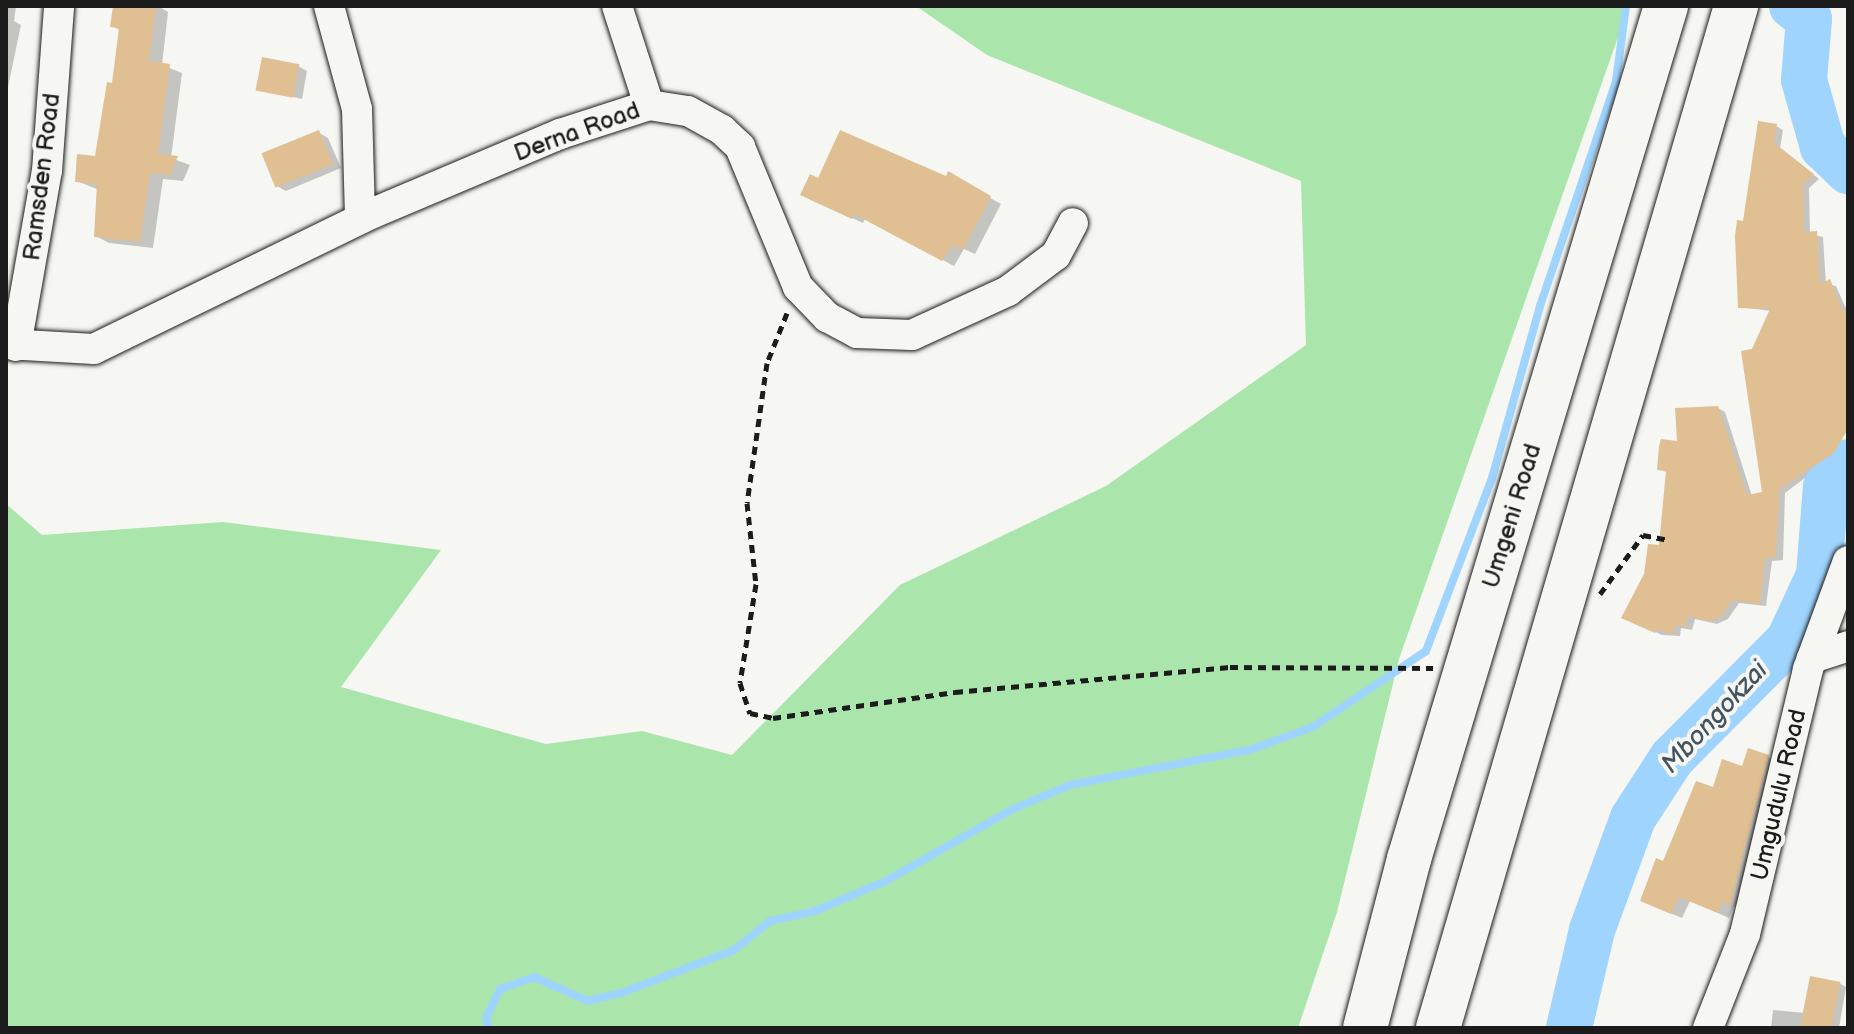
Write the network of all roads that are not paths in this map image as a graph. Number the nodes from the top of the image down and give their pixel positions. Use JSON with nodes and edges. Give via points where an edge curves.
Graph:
{"nodes":[{"id":1,"x":59,"y":6,"type":"edge"},
{"id":2,"x":329,"y":6,"type":"edge"},
{"id":3,"x":617,"y":6,"type":"edge"},
{"id":4,"x":1666,"y":6,"type":"edge"},
{"id":5,"x":1736,"y":6,"type":"edge"},
{"id":6,"x":649,"y":105,"type":"junction"},
{"id":7,"x":360,"y":219,"type":"junction"},
{"id":8,"x":1073,"y":223,"type":"dead end"},
{"id":9,"x":11,"y":345,"type":"edge"},
{"id":10,"x":1848,"y":561,"type":"edge"},
{"id":11,"x":1848,"y":646,"type":"edge"},
{"id":12,"x":1812,"y":658,"type":"junction"},
{"id":13,"x":1365,"y":1028,"type":"edge"},
{"id":14,"x":1438,"y":1028,"type":"edge"},
{"id":15,"x":1708,"y":1028,"type":"edge"}],
"edges":[{"from":1,"to":9,"type":"street","name":"Ramsden Road","via":[[47,171]]},
{"from":2,"to":7,"type":"street","via":[[357,109]]},
{"from":3,"to":6,"type":"street"},
{"from":4,"to":13,"type":"highway","name":"Umgeni Road","via":[[1409,859]]},
{"from":5,"to":14,"type":"highway"},
{"from":6,"to":7,"type":"street","name":"Derna Road","via":[[560,134]]},
{"from":6,"to":8,"type":"street","name":"Derna Road","via":[[688,111],[740,147],[798,287],[827,317],[857,333],[912,335],[1032,277],[1056,255]]},
{"from":7,"to":9,"type":"street","name":"Derna Road","via":[[94,349]]},
{"from":10,"to":12,"type":"street","name":"Umgudulu Road"},
{"from":11,"to":12,"type":"street"},
{"from":12,"to":15,"type":"street","name":"Umgudulu Road","via":[[1745,934]]}]}
